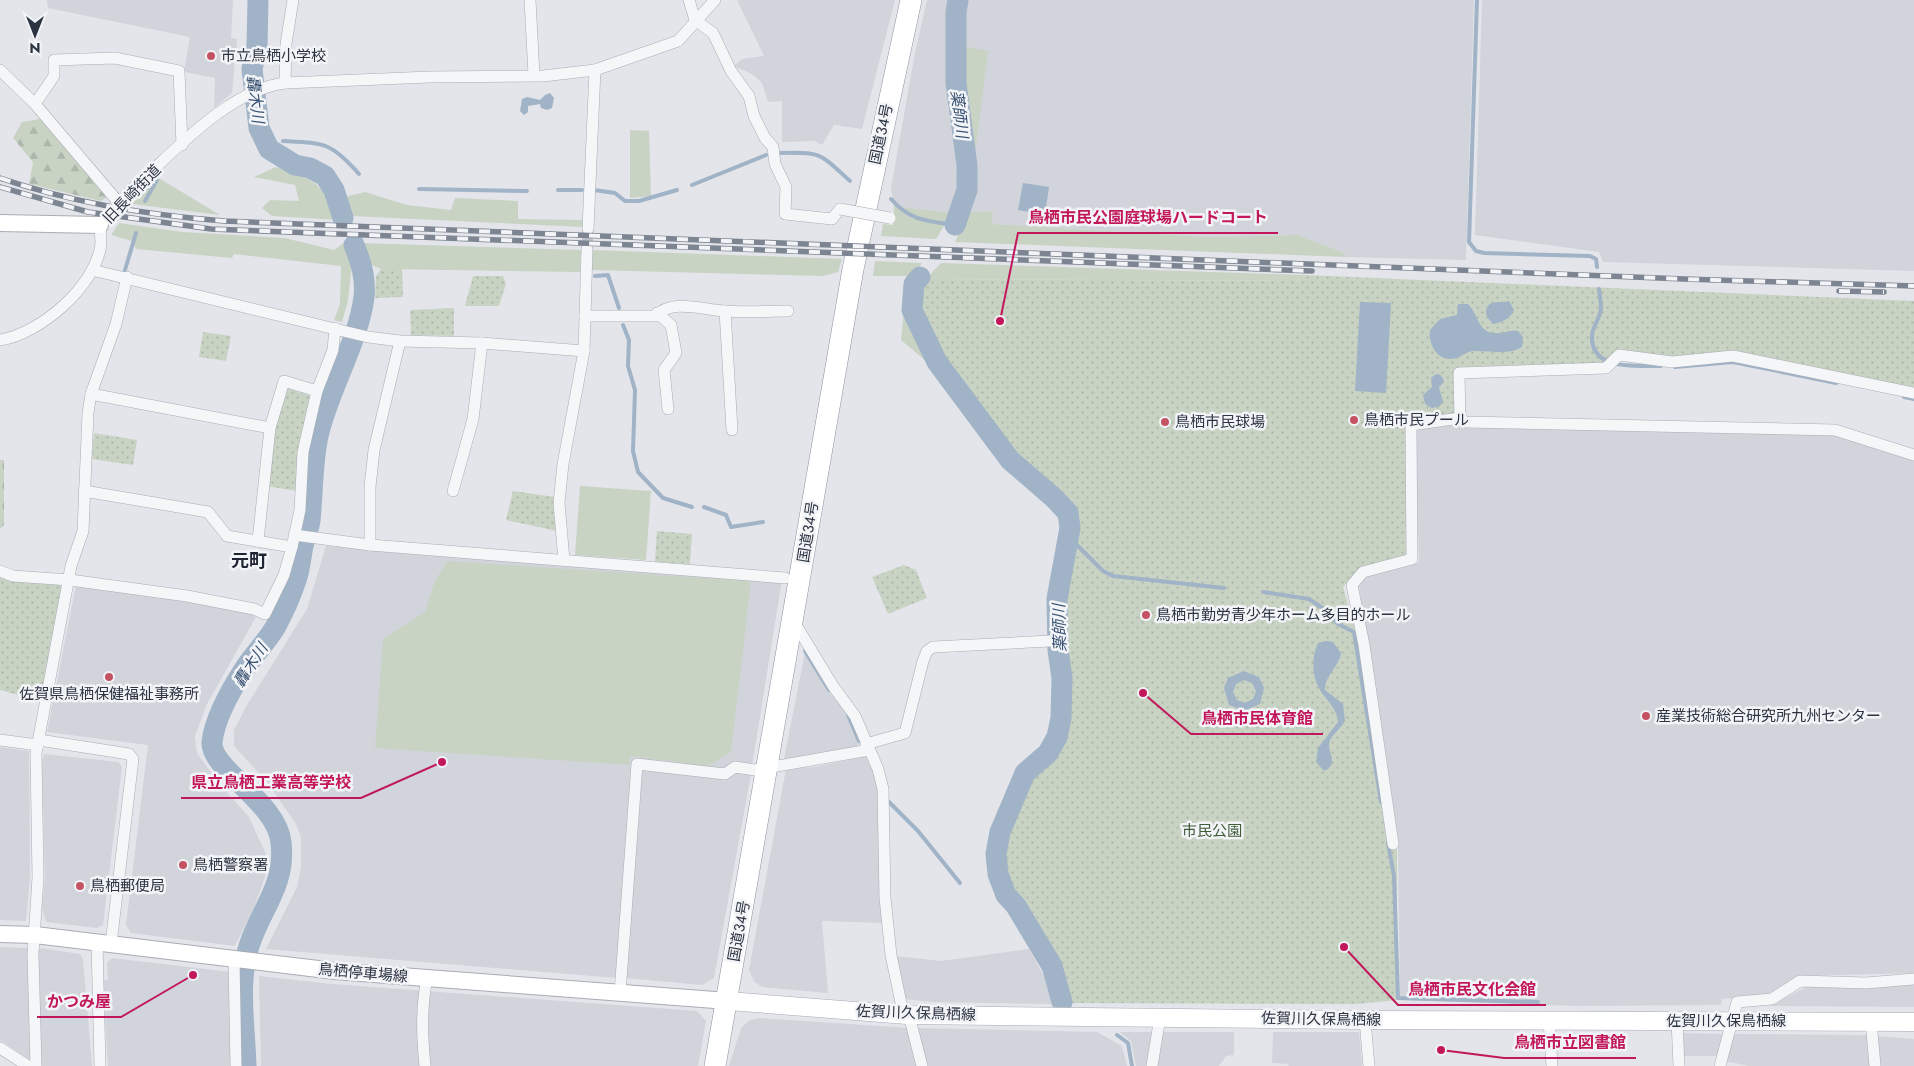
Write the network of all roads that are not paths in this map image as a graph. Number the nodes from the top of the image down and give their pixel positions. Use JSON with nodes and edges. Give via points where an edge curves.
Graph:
{"nodes":[{"id":1,"x":293,"y":0,"type":"edge"},
{"id":2,"x":530,"y":0,"type":"edge"},
{"id":3,"x":689,"y":0,"type":"edge"},
{"id":4,"x":715,"y":0,"type":"edge"},
{"id":5,"x":911,"y":0,"type":"edge"},
{"id":6,"x":696,"y":20,"type":"junction"},
{"id":7,"x":0,"y":70,"type":"edge"},
{"id":8,"x":595,"y":70,"type":"junction"},
{"id":9,"x":534,"y":75,"type":"junction"},
{"id":10,"x":285,"y":83,"type":"junction"},
{"id":11,"x":35,"y":104,"type":"junction"},
{"id":12,"x":182,"y":145,"type":"junction"},
{"id":13,"x":119,"y":203,"type":"junction"},
{"id":14,"x":890,"y":218,"type":"dead end"},
{"id":15,"x":0,"y":223,"type":"edge"},
{"id":16,"x":100,"y":225,"type":"junction"},
{"id":17,"x":588,"y":228,"type":"tunnel mouth"},
{"id":18,"x":587,"y":249,"type":"tunnel mouth"},
{"id":19,"x":92,"y":270,"type":"junction"},
{"id":20,"x":127,"y":277,"type":"junction"},
{"id":21,"x":724,"y":311,"type":"junction"},
{"id":22,"x":788,"y":311,"type":"dead end"},
{"id":23,"x":657,"y":313,"type":"junction"},
{"id":24,"x":585,"y":316,"type":"junction"},
{"id":25,"x":335,"y":328,"type":"junction"},
{"id":26,"x":0,"y":340,"type":"edge"},
{"id":27,"x":400,"y":341,"type":"junction"},
{"id":28,"x":482,"y":342,"type":"junction"},
{"id":29,"x":584,"y":351,"type":"junction"},
{"id":30,"x":317,"y":391,"type":"junction"},
{"id":31,"x":1914,"y":393,"type":"edge"},
{"id":32,"x":91,"y":394,"type":"junction"},
{"id":33,"x":668,"y":409,"type":"dead end"},
{"id":34,"x":1460,"y":418,"type":"junction"},
{"id":35,"x":270,"y":428,"type":"junction"},
{"id":36,"x":732,"y":430,"type":"dead end"},
{"id":37,"x":1914,"y":455,"type":"edge"},
{"id":38,"x":84,"y":491,"type":"junction"},
{"id":39,"x":453,"y":491,"type":"dead end"},
{"id":40,"x":294,"y":535,"type":"junction"},
{"id":41,"x":258,"y":541,"type":"junction"},
{"id":42,"x":370,"y":546,"type":"junction"},
{"id":43,"x":292,"y":547,"type":"junction"},
{"id":44,"x":564,"y":560,"type":"junction"},
{"id":45,"x":0,"y":571,"type":"edge"},
{"id":46,"x":785,"y":578,"type":"dead end"},
{"id":47,"x":70,"y":580,"type":"junction"},
{"id":48,"x":792,"y":618,"type":"junction"},
{"id":49,"x":1050,"y":641,"type":"dead end"},
{"id":50,"x":0,"y":740,"type":"edge"},
{"id":51,"x":38,"y":743,"type":"junction"},
{"id":52,"x":867,"y":747,"type":"junction"},
{"id":53,"x":767,"y":767,"type":"junction"},
{"id":54,"x":1393,"y":844,"type":"dead end"},
{"id":55,"x":0,"y":934,"type":"edge"},
{"id":56,"x":35,"y":935,"type":"junction"},
{"id":57,"x":104,"y":943,"type":"junction"},
{"id":58,"x":234,"y":959,"type":"junction"},
{"id":59,"x":427,"y":978,"type":"junction"},
{"id":60,"x":1914,"y":979,"type":"edge"},
{"id":61,"x":620,"y":992,"type":"junction"},
{"id":62,"x":728,"y":1001,"type":"junction"},
{"id":63,"x":906,"y":1014,"type":"junction"},
{"id":64,"x":1160,"y":1016,"type":"junction"},
{"id":65,"x":1364,"y":1020,"type":"junction"},
{"id":66,"x":1549,"y":1020,"type":"junction"},
{"id":67,"x":1676,"y":1020,"type":"junction"},
{"id":68,"x":1733,"y":1021,"type":"junction"},
{"id":69,"x":1871,"y":1021,"type":"junction"},
{"id":70,"x":1914,"y":1022,"type":"edge"},
{"id":71,"x":0,"y":1048,"type":"edge"},
{"id":72,"x":28,"y":1066,"type":"edge"},
{"id":73,"x":36,"y":1066,"type":"edge"},
{"id":74,"x":100,"y":1066,"type":"edge"},
{"id":75,"x":236,"y":1066,"type":"edge"},
{"id":76,"x":425,"y":1066,"type":"edge"},
{"id":77,"x":715,"y":1066,"type":"edge"},
{"id":78,"x":922,"y":1066,"type":"edge"},
{"id":79,"x":1152,"y":1066,"type":"edge"},
{"id":80,"x":1369,"y":1066,"type":"edge"},
{"id":81,"x":1552,"y":1066,"type":"edge"},
{"id":82,"x":1679,"y":1066,"type":"edge"},
{"id":83,"x":1720,"y":1066,"type":"edge"},
{"id":84,"x":1875,"y":1066,"type":"edge"}],
"edges":[{"from":1,"to":10,"type":"street","via":[[286,44]]},
{"from":2,"to":9,"type":"street"},
{"from":3,"to":6,"type":"street"},
{"from":4,"to":6,"type":"street"},
{"from":5,"to":48,"type":"highway","name":"国道34号","via":[[853,269]]},
{"from":6,"to":8,"type":"street","via":[[678,41]]},
{"from":6,"to":14,"type":"street","bridge":true,"via":[[713,33],[731,71],[749,96],[765,138],[773,147],[775,164],[786,187],[785,214],[832,218],[840,209]]},
{"from":7,"to":11,"type":"street"},
{"from":8,"to":9,"type":"street"},
{"from":8,"to":17,"type":"street"},
{"from":9,"to":10,"type":"street"},
{"from":10,"to":12,"type":"street","name":"旧長崎街道","via":[[244,95]]},
{"from":11,"to":12,"type":"street","via":[[54,76],[54,60],[115,58],[180,71]]},
{"from":11,"to":13,"type":"street"},
{"from":12,"to":13,"type":"street","name":"旧長崎街道"},
{"from":13,"to":16,"type":"street","name":"旧長崎街道"},
{"from":15,"to":16,"type":"main road"},
{"from":16,"to":19,"type":"street","name":"旧長崎街道","via":[[101,245]]},
{"from":18,"to":24,"type":"street"},
{"from":19,"to":20,"type":"street"},
{"from":19,"to":26,"type":"street","name":"旧長崎街道","via":[[41,325],[20,336]]},
{"from":20,"to":25,"type":"street"},
{"from":20,"to":32,"type":"street","via":[[116,324]]},
{"from":21,"to":22,"type":"street"},
{"from":21,"to":23,"type":"street","via":[[694,306],[662,308]]},
{"from":21,"to":36,"type":"street"},
{"from":23,"to":24,"type":"street","via":[[655,316]]},
{"from":23,"to":33,"type":"street","via":[[671,325],[676,353],[664,370]]},
{"from":24,"to":29,"type":"street"},
{"from":25,"to":27,"type":"street"},
{"from":25,"to":30,"type":"street","via":[[333,350]]},
{"from":27,"to":28,"type":"street"},
{"from":27,"to":42,"type":"street","via":[[374,450]]},
{"from":28,"to":29,"type":"street"},
{"from":28,"to":39,"type":"street","via":[[473,419]]},
{"from":29,"to":44,"type":"street","via":[[559,503]]},
{"from":30,"to":35,"type":"street","via":[[284,381]]},
{"from":30,"to":40,"type":"street","via":[[303,452],[300,510]]},
{"from":31,"to":34,"type":"street","via":[[1733,356],[1672,362],[1619,355],[1606,368],[1459,373]]},
{"from":32,"to":35,"type":"street"},
{"from":32,"to":38,"type":"street"},
{"from":34,"to":37,"type":"street","via":[[1465,422],[1835,430]]},
{"from":34,"to":54,"type":"street","via":[[1412,425],[1412,560],[1363,572],[1352,586],[1364,645]]},
{"from":35,"to":41,"type":"street"},
{"from":38,"to":41,"type":"street","via":[[208,512],[227,536]]},
{"from":38,"to":47,"type":"street","via":[[83,531],[71,566]]},
{"from":40,"to":42,"type":"street"},
{"from":40,"to":43,"type":"street"},
{"from":41,"to":43,"type":"street"},
{"from":42,"to":44,"type":"street"},
{"from":43,"to":47,"type":"street","via":[[284,575],[265,614],[187,596]]},
{"from":44,"to":46,"type":"street"},
{"from":45,"to":47,"type":"street","via":[[13,576]]},
{"from":47,"to":51,"type":"street"},
{"from":48,"to":52,"type":"street","via":[[833,686],[848,704]]},
{"from":48,"to":53,"type":"highway","name":"国道34号"},
{"from":49,"to":52,"type":"street","via":[[933,647],[927,651],[923,661],[905,733]]},
{"from":50,"to":51,"type":"street"},
{"from":51,"to":56,"type":"street"},
{"from":51,"to":57,"type":"street","via":[[129,754],[133,759]]},
{"from":52,"to":53,"type":"street","via":[[802,763]]},
{"from":52,"to":63,"type":"street","via":[[883,789],[885,898],[891,955]]},
{"from":53,"to":61,"type":"street","via":[[754,770],[735,767],[725,774],[637,764]]},
{"from":53,"to":62,"type":"highway","name":"国道34号"},
{"from":55,"to":56,"type":"main road","name":"鳥栖停車場線"},
{"from":56,"to":57,"type":"main road","name":"鳥栖停車場線"},
{"from":56,"to":73,"type":"street"},
{"from":57,"to":58,"type":"main road","name":"鳥栖停車場線"},
{"from":57,"to":74,"type":"street"},
{"from":58,"to":59,"type":"main road","name":"鳥栖停車場線"},
{"from":58,"to":75,"type":"street"},
{"from":59,"to":61,"type":"main road","name":"鳥栖停車場線"},
{"from":59,"to":76,"type":"street","via":[[421,1028]]},
{"from":60,"to":68,"type":"street","via":[[1866,983],[1800,981],[1772,999],[1737,1002]]},
{"from":61,"to":62,"type":"main road","name":"鳥栖停車場線"},
{"from":62,"to":63,"type":"main road","name":"佐賀川久保鳥栖線"},
{"from":62,"to":77,"type":"highway","name":"国道34号"},
{"from":63,"to":64,"type":"main road","name":"佐賀川久保鳥栖線"},
{"from":63,"to":78,"type":"street"},
{"from":64,"to":65,"type":"main road","name":"佐賀川久保鳥栖線"},
{"from":64,"to":79,"type":"street"},
{"from":65,"to":66,"type":"main road","name":"佐賀川久保鳥栖線"},
{"from":65,"to":80,"type":"street"},
{"from":66,"to":67,"type":"main road","name":"佐賀川久保鳥栖線"},
{"from":66,"to":81,"type":"street"},
{"from":67,"to":68,"type":"main road","name":"佐賀川久保鳥栖線"},
{"from":67,"to":82,"type":"street"},
{"from":68,"to":69,"type":"main road","name":"佐賀川久保鳥栖線"},
{"from":68,"to":83,"type":"street"},
{"from":69,"to":70,"type":"main road","name":"佐賀川久保鳥栖線"},
{"from":69,"to":84,"type":"street"},
{"from":71,"to":72,"type":"street"}]}
